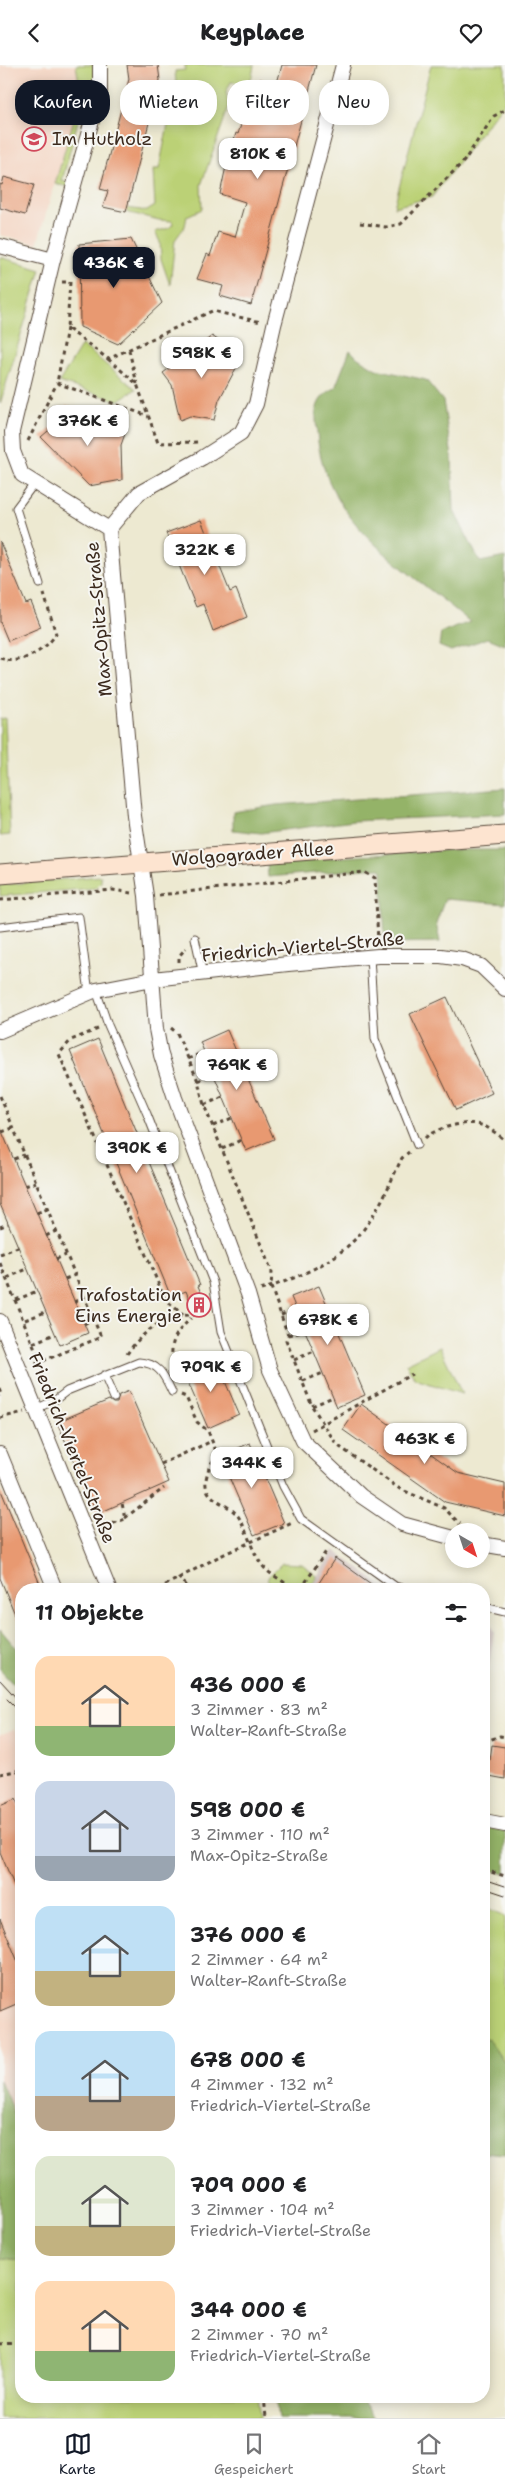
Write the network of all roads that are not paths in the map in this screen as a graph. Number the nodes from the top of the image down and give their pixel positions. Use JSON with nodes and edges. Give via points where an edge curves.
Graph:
{"nodes":[{"id":1,"x":100,"y":65,"type":"edge"},
{"id":2,"x":343,"y":65,"type":"edge"},
{"id":3,"x":0,"y":246,"type":"edge"},
{"id":4,"x":53,"y":260,"type":"junction"},
{"id":5,"x":34,"y":484,"type":"junction"},
{"id":6,"x":109,"y":529,"type":"junction"},
{"id":7,"x":40,"y":584,"type":"road end"},
{"id":8,"x":505,"y":835,"type":"edge"},
{"id":9,"x":142,"y":862,"type":"junction"},
{"id":10,"x":0,"y":873,"type":"edge"},
{"id":11,"x":0,"y":927,"type":"edge"},
{"id":12,"x":194,"y":938,"type":"road end"},
{"id":13,"x":374,"y":957,"type":"junction"},
{"id":14,"x":203,"y":975,"type":"junction"},
{"id":15,"x":153,"y":979,"type":"junction"},
{"id":16,"x":505,"y":989,"type":"edge"},
{"id":17,"x":93,"y":992,"type":"junction"},
{"id":18,"x":0,"y":1031,"type":"edge"},
{"id":19,"x":417,"y":1145,"type":"road end"},
{"id":20,"x":0,"y":1321,"type":"edge"},
{"id":21,"x":104,"y":1375,"type":"junction"},
{"id":22,"x":172,"y":1392,"type":"road end"},
{"id":23,"x":114,"y":1398,"type":"dead end"},
{"id":24,"x":36,"y":1409,"type":"junction"},
{"id":25,"x":0,"y":1454,"type":"edge"},
{"id":26,"x":445,"y":1536,"type":"edge"},
{"id":27,"x":490,"y":1546,"type":"edge"},
{"id":28,"x":505,"y":1548,"type":"edge"},
{"id":29,"x":53,"y":1583,"type":"edge"},
{"id":30,"x":107,"y":1583,"type":"edge"},
{"id":31,"x":391,"y":1583,"type":"edge"},
{"id":32,"x":490,"y":1608,"type":"edge"},
{"id":33,"x":505,"y":1612,"type":"edge"},
{"id":34,"x":490,"y":1822,"type":"edge"},
{"id":35,"x":505,"y":1825,"type":"edge"}],
"edges":[{"from":1,"to":4,"type":"street","via":[[100,92]]},
{"from":2,"to":6,"type":"street","name":"Max-Opitz-Straße","via":[[256,405],[241,433],[139,493]]},
{"from":3,"to":4,"type":"street"},
{"from":4,"to":5,"type":"street","via":[[12,432],[13,451],[22,475]]},
{"from":5,"to":6,"type":"street"},
{"from":5,"to":7,"type":"lane","via":[[16,508]]},
{"from":6,"to":9,"type":"street","name":"Max-Opitz-Straße","via":[[134,816]]},
{"from":8,"to":9,"type":"main road","name":"Wolgograder Allee"},
{"from":9,"to":10,"type":"main road","name":"Wolgograder Allee"},
{"from":9,"to":15,"type":"street"},
{"from":11,"to":17,"type":"lane","via":[[79,917]]},
{"from":12,"to":14,"type":"lane"},
{"from":13,"to":14,"type":"street","name":"Friedrich-Viertel-Straße"},
{"from":13,"to":16,"type":"street","name":"Friedrich-Viertel-Straße","via":[[442,956],[462,959],[481,966]]},
{"from":13,"to":19,"type":"lane","via":[[375,1039]]},
{"from":14,"to":15,"type":"street","name":"Friedrich-Viertel-Straße"},
{"from":15,"to":17,"type":"street","name":"Friedrich-Viertel-Straße"},
{"from":15,"to":26,"type":"street","via":[[160,1055],[248,1295],[270,1370],[301,1436],[361,1496],[402,1524]]},
{"from":17,"to":18,"type":"street","name":"Friedrich-Viertel-Straße"},
{"from":17,"to":31,"type":"lane","via":[[147,1114],[210,1276],[221,1331],[282,1486],[301,1519]]},
{"from":20,"to":24,"type":"street","name":"Friedrich-Viertel-Straße"},
{"from":21,"to":22,"type":"lane","via":[[139,1362],[149,1363],[164,1375]]},
{"from":21,"to":23,"type":"lane"},
{"from":21,"to":24,"type":"lane"},
{"from":24,"to":30,"type":"street","name":"Friedrich-Viertel-Straße"},
{"from":25,"to":29,"type":"street"},
{"from":27,"to":28,"type":"street"},
{"from":32,"to":33,"type":"lane"},
{"from":34,"to":35,"type":"street"}]}
